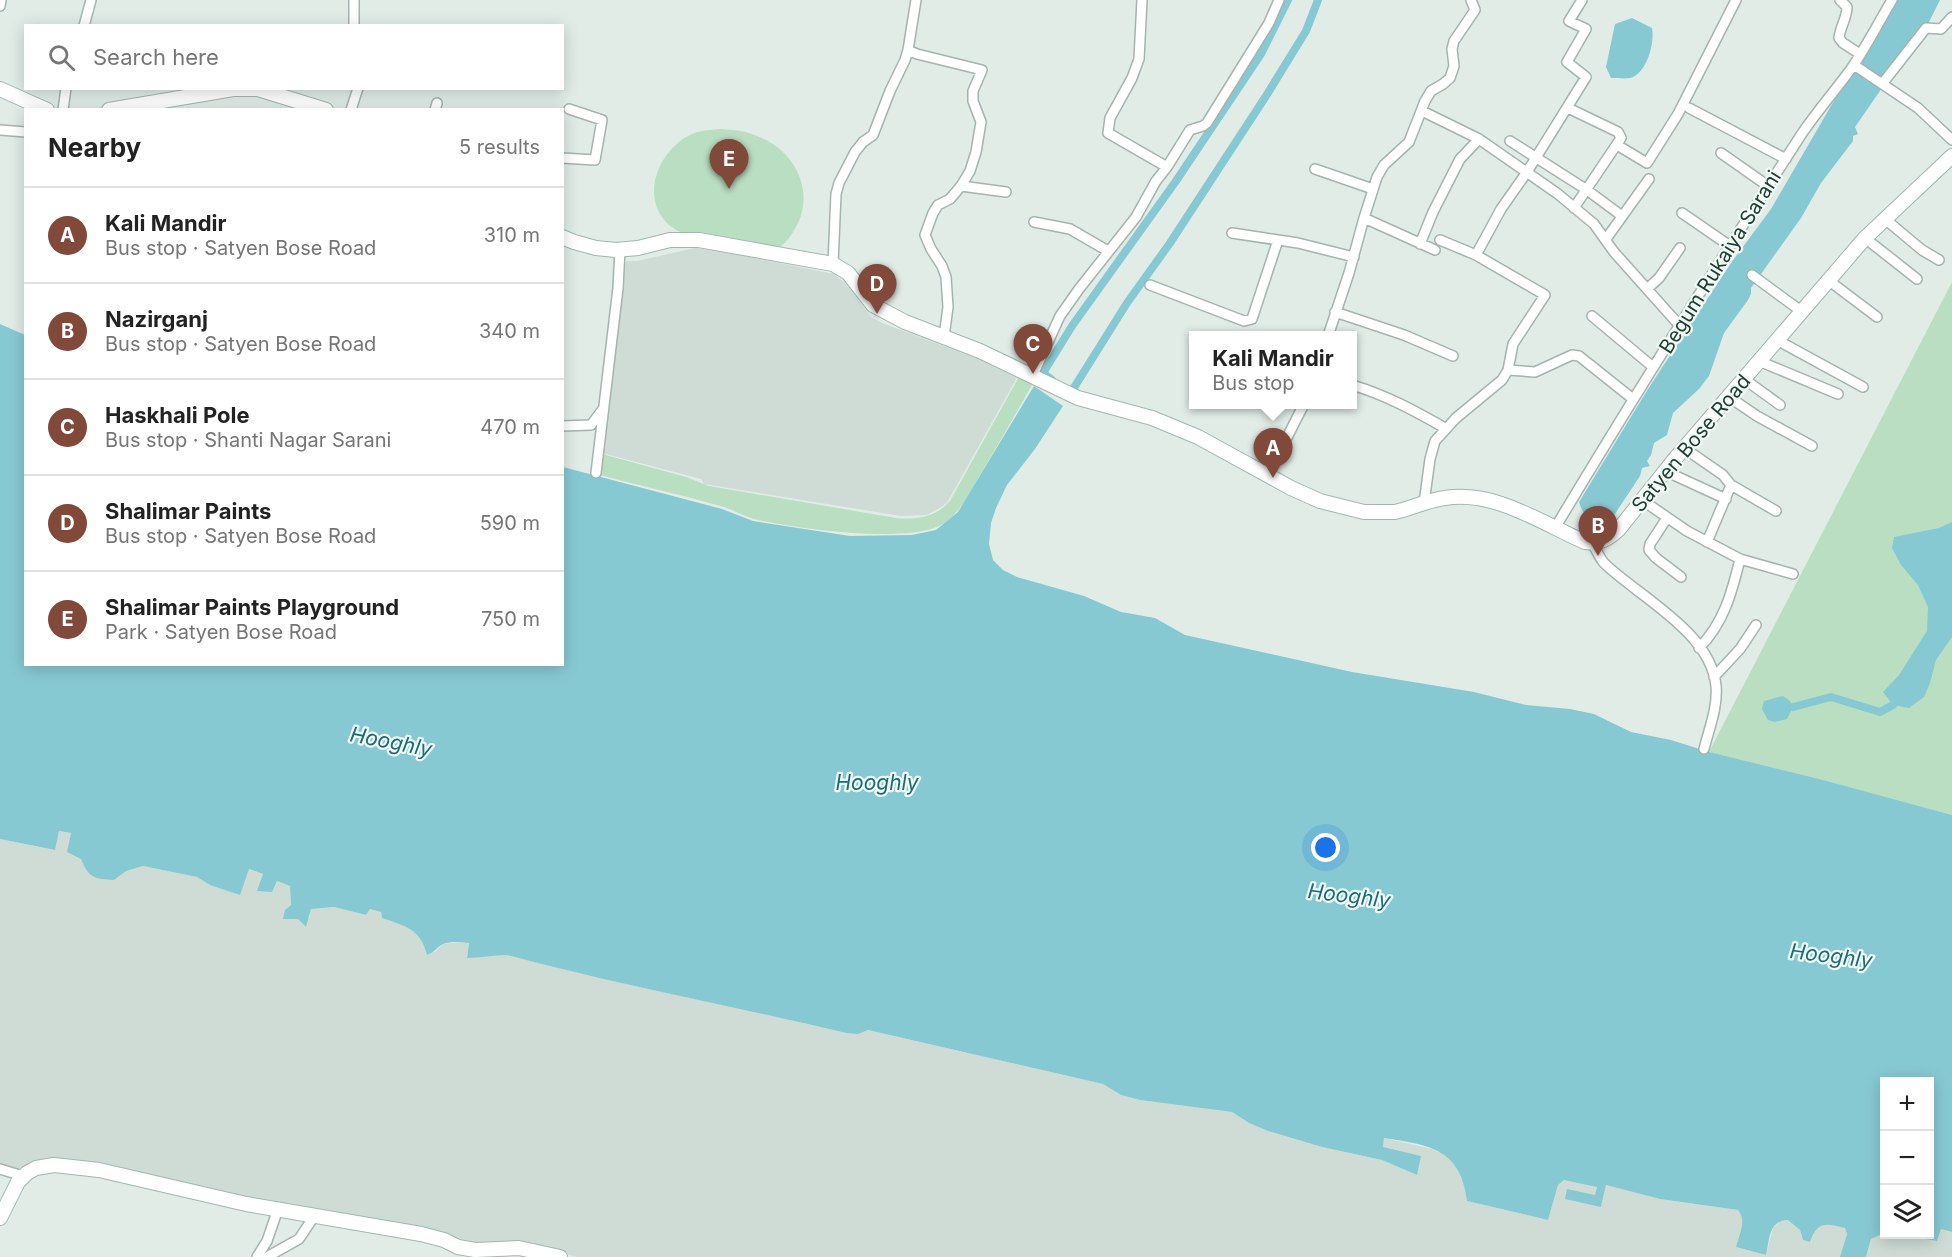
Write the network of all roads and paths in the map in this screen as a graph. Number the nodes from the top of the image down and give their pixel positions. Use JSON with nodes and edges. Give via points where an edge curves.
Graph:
{"nodes":[{"id":1,"x":2,"y":0,"type":"edge"},
{"id":2,"x":91,"y":0,"type":"edge"},
{"id":3,"x":354,"y":0,"type":"edge"},
{"id":4,"x":916,"y":0,"type":"edge"},
{"id":5,"x":1142,"y":0,"type":"edge"},
{"id":6,"x":1279,"y":0,"type":"edge"},
{"id":7,"x":1471,"y":0,"type":"edge"},
{"id":8,"x":1582,"y":0,"type":"edge"},
{"id":9,"x":1736,"y":0,"type":"edge"},
{"id":10,"x":1840,"y":0,"type":"edge"},
{"id":11,"x":1893,"y":0,"type":"edge"},
{"id":12,"x":0,"y":6,"type":"edge"},
{"id":13,"x":1952,"y":17,"type":"edge"},
{"id":14,"x":85,"y":24,"type":"edge"},
{"id":15,"x":354,"y":24,"type":"edge"},
{"id":16,"x":908,"y":50,"type":"junction"},
{"id":17,"x":1860,"y":54,"type":"junction"},
{"id":18,"x":1854,"y":65,"type":"junction"},
{"id":19,"x":1882,"y":84,"type":"junction"},
{"id":20,"x":0,"y":89,"type":"edge"},
{"id":21,"x":66,"y":90,"type":"edge"},
{"id":22,"x":229,"y":90,"type":"edge"},
{"id":23,"x":262,"y":90,"type":"edge"},
{"id":24,"x":357,"y":90,"type":"edge"},
{"id":25,"x":176,"y":104,"type":"edge"},
{"id":26,"x":43,"y":108,"type":"edge"},
{"id":27,"x":63,"y":108,"type":"edge"},
{"id":28,"x":131,"y":108,"type":"edge"},
{"id":29,"x":321,"y":108,"type":"edge"},
{"id":30,"x":352,"y":108,"type":"edge"},
{"id":31,"x":1568,"y":108,"type":"junction"},
{"id":32,"x":1689,"y":108,"type":"dead end"},
{"id":33,"x":568,"y":109,"type":"dead end"},
{"id":34,"x":1422,"y":111,"type":"junction"},
{"id":35,"x":0,"y":130,"type":"edge"},
{"id":36,"x":24,"y":132,"type":"edge"},
{"id":37,"x":1479,"y":139,"type":"junction"},
{"id":38,"x":1952,"y":140,"type":"edge"},
{"id":39,"x":1510,"y":141,"type":"dead end"},
{"id":40,"x":1617,"y":145,"type":"junction"},
{"id":41,"x":1721,"y":153,"type":"dead end"},
{"id":42,"x":1952,"y":156,"type":"edge"},
{"id":43,"x":564,"y":158,"type":"edge"},
{"id":44,"x":1536,"y":158,"type":"junction"},
{"id":45,"x":1786,"y":159,"type":"junction"},
{"id":46,"x":1167,"y":167,"type":"junction"},
{"id":47,"x":1315,"y":169,"type":"dead end"},
{"id":48,"x":1527,"y":172,"type":"junction"},
{"id":49,"x":1649,"y":179,"type":"dead end"},
{"id":50,"x":962,"y":186,"type":"junction"},
{"id":51,"x":1768,"y":186,"type":"junction"},
{"id":52,"x":1373,"y":189,"type":"junction"},
{"id":53,"x":1587,"y":190,"type":"junction"},
{"id":54,"x":1006,"y":192,"type":"dead end"},
{"id":55,"x":1574,"y":208,"type":"junction"},
{"id":56,"x":1682,"y":213,"type":"dead end"},
{"id":57,"x":1622,"y":216,"type":"junction"},
{"id":58,"x":1364,"y":218,"type":"junction"},
{"id":59,"x":1885,"y":219,"type":"junction"},
{"id":60,"x":1034,"y":222,"type":"dead end"},
{"id":61,"x":1232,"y":233,"type":"dead end"},
{"id":62,"x":564,"y":238,"type":"edge"},
{"id":63,"x":1865,"y":238,"type":"junction"},
{"id":64,"x":1606,"y":239,"type":"junction"},
{"id":65,"x":1278,"y":240,"type":"junction"},
{"id":66,"x":1440,"y":240,"type":"dead end"},
{"id":67,"x":1420,"y":243,"type":"junction"},
{"id":68,"x":1730,"y":246,"type":"junction"},
{"id":69,"x":1680,"y":248,"type":"dead end"},
{"id":70,"x":620,"y":250,"type":"junction"},
{"id":71,"x":1435,"y":250,"type":"dead end"},
{"id":72,"x":1108,"y":251,"type":"junction"},
{"id":73,"x":1476,"y":255,"type":"junction"},
{"id":74,"x":1354,"y":257,"type":"junction"},
{"id":75,"x":1939,"y":260,"type":"dead end"},
{"id":76,"x":833,"y":264,"type":"junction"},
{"id":77,"x":1752,"y":275,"type":"dead end"},
{"id":78,"x":1917,"y":279,"type":"dead end"},
{"id":79,"x":1828,"y":280,"type":"junction"},
{"id":80,"x":1150,"y":285,"type":"dead end"},
{"id":81,"x":1647,"y":290,"type":"junction"},
{"id":82,"x":1801,"y":311,"type":"junction"},
{"id":83,"x":1335,"y":312,"type":"junction"},
{"id":84,"x":1592,"y":316,"type":"dead end"},
{"id":85,"x":1877,"y":317,"type":"dead end"},
{"id":86,"x":1680,"y":327,"type":"junction"},
{"id":87,"x":1329,"y":331,"type":"edge"},
{"id":88,"x":944,"y":338,"type":"junction"},
{"id":89,"x":1777,"y":340,"type":"junction"},
{"id":90,"x":1453,"y":356,"type":"dead end"},
{"id":91,"x":1759,"y":361,"type":"junction"},
{"id":92,"x":1653,"y":367,"type":"junction"},
{"id":93,"x":1508,"y":370,"type":"junction"},
{"id":94,"x":1035,"y":376,"type":"junction"},
{"id":95,"x":1744,"y":379,"type":"junction"},
{"id":96,"x":1357,"y":386,"type":"edge"},
{"id":97,"x":1863,"y":387,"type":"dead end"},
{"id":98,"x":1838,"y":394,"type":"dead end"},
{"id":99,"x":1729,"y":397,"type":"junction"},
{"id":100,"x":1633,"y":399,"type":"junction"},
{"id":101,"x":1780,"y":405,"type":"dead end"},
{"id":102,"x":604,"y":408,"type":"junction"},
{"id":103,"x":1302,"y":409,"type":"edge"},
{"id":104,"x":564,"y":426,"type":"edge"},
{"id":105,"x":1445,"y":428,"type":"junction"},
{"id":106,"x":1812,"y":446,"type":"dead end"},
{"id":107,"x":1684,"y":448,"type":"junction"},
{"id":108,"x":1665,"y":471,"type":"junction"},
{"id":109,"x":596,"y":473,"type":"dead end"},
{"id":110,"x":1268,"y":475,"type":"junction"},
{"id":111,"x":1731,"y":485,"type":"junction"},
{"id":112,"x":1726,"y":499,"type":"junction"},
{"id":113,"x":1642,"y":500,"type":"junction"},
{"id":114,"x":1424,"y":503,"type":"junction"},
{"id":115,"x":1776,"y":511,"type":"dead end"},
{"id":116,"x":1666,"y":518,"type":"junction"},
{"id":117,"x":1555,"y":528,"type":"junction"},
{"id":118,"x":1707,"y":542,"type":"junction"},
{"id":119,"x":1592,"y":543,"type":"junction"},
{"id":120,"x":1740,"y":559,"type":"junction"},
{"id":121,"x":1793,"y":574,"type":"dead end"},
{"id":122,"x":1681,"y":577,"type":"dead end"},
{"id":123,"x":1756,"y":625,"type":"dead end"},
{"id":124,"x":1699,"y":648,"type":"junction"},
{"id":125,"x":1714,"y":677,"type":"junction"},
{"id":126,"x":1704,"y":749,"type":"dead end"},
{"id":127,"x":0,"y":1169,"type":"edge"},
{"id":128,"x":23,"y":1176,"type":"junction"},
{"id":129,"x":278,"y":1209,"type":"junction"},
{"id":130,"x":315,"y":1215,"type":"junction"},
{"id":131,"x":0,"y":1218,"type":"edge"},
{"id":132,"x":257,"y":1257,"type":"edge"},
{"id":133,"x":267,"y":1257,"type":"edge"},
{"id":134,"x":560,"y":1257,"type":"edge"}],
"edges":[{"from":1,"to":12,"type":"street"},
{"from":2,"to":14,"type":"street"},
{"from":3,"to":15,"type":"street"},
{"from":4,"to":16,"type":"street"},
{"from":5,"to":46,"type":"street","via":[[1139,59],[1110,118],[1108,133]]},
{"from":6,"to":46,"type":"street","via":[[1207,123],[1190,130]]},
{"from":7,"to":34,"type":"street","via":[[1475,10],[1454,41],[1450,78],[1431,90]]},
{"from":8,"to":31,"type":"street","via":[[1569,21],[1586,29],[1567,62],[1586,77]]},
{"from":9,"to":40,"type":"street","via":[[1678,114],[1647,163]]},
{"from":10,"to":17,"type":"street","via":[[1847,7],[1847,15],[1839,38]]},
{"from":11,"to":17,"type":"street","name":"Begum Rukaiya Sarani"},
{"from":13,"to":19,"type":"street","via":[[1941,29],[1926,28]]},
{"from":16,"to":50,"type":"street","via":[[982,70],[973,91],[981,122],[970,171]]},
{"from":16,"to":76,"type":"street","via":[[873,135],[855,152],[839,183]]},
{"from":17,"to":18,"type":"street","name":"Begum Rukaiya Sarani"},
{"from":18,"to":19,"type":"street"},
{"from":18,"to":45,"type":"street","name":"Begum Rukaiya Sarani"},
{"from":19,"to":38,"type":"street","via":[[1918,108]]},
{"from":20,"to":26,"type":"main road"},
{"from":21,"to":27,"type":"street"},
{"from":22,"to":25,"type":"main road"},
{"from":23,"to":29,"type":"main road"},
{"from":24,"to":30,"type":"street"},
{"from":25,"to":28,"type":"main road"},
{"from":31,"to":40,"type":"street","via":[[1618,132],[1621,138]]},
{"from":31,"to":44,"type":"street"},
{"from":32,"to":45,"type":"street"},
{"from":33,"to":43,"type":"street","via":[[602,120],[595,160]]},
{"from":34,"to":37,"type":"street"},
{"from":34,"to":52,"type":"street","via":[[1409,142],[1384,165]]},
{"from":35,"to":36,"type":"street"},
{"from":37,"to":48,"type":"street"},
{"from":37,"to":67,"type":"street","via":[[1460,159]]},
{"from":39,"to":44,"type":"street"},
{"from":40,"to":53,"type":"street"},
{"from":41,"to":51,"type":"street"},
{"from":42,"to":59,"type":"main road","name":"Satyen Bose Road"},
{"from":44,"to":48,"type":"street"},
{"from":44,"to":53,"type":"street"},
{"from":45,"to":51,"type":"street","name":"Begum Rukaiya Sarani"},
{"from":46,"to":72,"type":"street"},
{"from":47,"to":52,"type":"street"},
{"from":48,"to":55,"type":"street"},
{"from":48,"to":73,"type":"street"},
{"from":49,"to":57,"type":"street"},
{"from":50,"to":54,"type":"street"},
{"from":50,"to":88,"type":"street","via":[[938,206],[925,234],[946,277]]},
{"from":51,"to":68,"type":"street","name":"Begum Rukaiya Sarani"},
{"from":52,"to":58,"type":"street"},
{"from":53,"to":55,"type":"street"},
{"from":53,"to":57,"type":"street"},
{"from":55,"to":64,"type":"street"},
{"from":56,"to":68,"type":"street"},
{"from":57,"to":64,"type":"street"},
{"from":58,"to":67,"type":"street"},
{"from":58,"to":74,"type":"street"},
{"from":59,"to":63,"type":"main road","name":"Satyen Bose Road"},
{"from":59,"to":75,"type":"street"},
{"from":60,"to":72,"type":"street","via":[[1070,229]]},
{"from":61,"to":65,"type":"street"},
{"from":62,"to":70,"type":"main road","via":[[596,249]]},
{"from":63,"to":78,"type":"street"},
{"from":63,"to":79,"type":"main road","name":"Satyen Bose Road"},
{"from":64,"to":81,"type":"street"},
{"from":65,"to":74,"type":"street"},
{"from":65,"to":80,"type":"street","via":[[1252,319],[1244,321]]},
{"from":66,"to":73,"type":"street"},
{"from":67,"to":71,"type":"street"},
{"from":68,"to":86,"type":"street","name":"Begum Rukaiya Sarani"},
{"from":69,"to":81,"type":"street"},
{"from":70,"to":76,"type":"main road","via":[[670,240],[699,240]]},
{"from":70,"to":102,"type":"street"},
{"from":72,"to":94,"type":"street","via":[[1060,316]]},
{"from":73,"to":93,"type":"street","via":[[1545,295],[1510,350]]},
{"from":74,"to":83,"type":"street"},
{"from":76,"to":88,"type":"main road","via":[[848,273],[879,309]]},
{"from":77,"to":82,"type":"street"},
{"from":79,"to":82,"type":"main road","name":"Satyen Bose Road"},
{"from":79,"to":85,"type":"street"},
{"from":81,"to":86,"type":"street"},
{"from":82,"to":89,"type":"main road","name":"Satyen Bose Road"},
{"from":83,"to":87,"type":"street"},
{"from":83,"to":90,"type":"street"},
{"from":84,"to":92,"type":"street"},
{"from":86,"to":92,"type":"street","name":"Begum Rukaiya Sarani"},
{"from":88,"to":94,"type":"main road"},
{"from":89,"to":91,"type":"main road","name":"Satyen Bose Road"},
{"from":89,"to":97,"type":"street"},
{"from":91,"to":95,"type":"main road","name":"Satyen Bose Road"},
{"from":91,"to":98,"type":"street"},
{"from":92,"to":100,"type":"street","name":"Begum Rukaiya Sarani"},
{"from":93,"to":100,"type":"street","via":[[1535,372],[1572,355],[1579,356]]},
{"from":93,"to":105,"type":"street","via":[[1502,380]]},
{"from":94,"to":110,"type":"main road","via":[[1078,398],[1152,418],[1198,437]]},
{"from":95,"to":99,"type":"main road","name":"Satyen Bose Road"},
{"from":95,"to":101,"type":"street"},
{"from":96,"to":105,"type":"street","via":[[1412,408]]},
{"from":99,"to":106,"type":"street"},
{"from":99,"to":107,"type":"main road","name":"Satyen Bose Road"},
{"from":100,"to":117,"type":"street","name":"Begum Rukaiya Sarani"},
{"from":102,"to":104,"type":"street","via":[[591,424]]},
{"from":102,"to":109,"type":"street"},
{"from":103,"to":110,"type":"street"},
{"from":105,"to":114,"type":"street","via":[[1435,441]]},
{"from":107,"to":108,"type":"main road","name":"Satyen Bose Road"},
{"from":107,"to":111,"type":"street"},
{"from":108,"to":112,"type":"street"},
{"from":108,"to":113,"type":"main road","name":"Satyen Bose Road"},
{"from":110,"to":114,"type":"main road","via":[[1320,501],[1364,512],[1395,512]]},
{"from":111,"to":112,"type":"street"},
{"from":111,"to":115,"type":"street"},
{"from":112,"to":118,"type":"street"},
{"from":113,"to":116,"type":"street"},
{"from":113,"to":119,"type":"main road","name":"Satyen Bose Road","via":[[1611,537]]},
{"from":114,"to":117,"type":"main road","via":[[1443,498],[1476,498],[1509,507]]},
{"from":116,"to":118,"type":"street"},
{"from":116,"to":122,"type":"street","via":[[1649,550]]},
{"from":117,"to":119,"type":"main road"},
{"from":118,"to":120,"type":"street"},
{"from":119,"to":124,"type":"street","via":[[1602,561],[1682,628]]},
{"from":120,"to":121,"type":"street"},
{"from":120,"to":124,"type":"street","via":[[1727,604],[1714,631]]},
{"from":123,"to":125,"type":"street"},
{"from":124,"to":125,"type":"street"},
{"from":125,"to":126,"type":"street","via":[[1716,698]]},
{"from":127,"to":128,"type":"street"},
{"from":128,"to":129,"type":"main road","via":[[36,1168],[77,1167]]},
{"from":128,"to":131,"type":"main road"},
{"from":129,"to":130,"type":"main road"},
{"from":129,"to":132,"type":"street"},
{"from":130,"to":133,"type":"street","via":[[299,1239]]},
{"from":130,"to":134,"type":"main road","via":[[421,1234],[475,1250],[527,1249]]}]}
